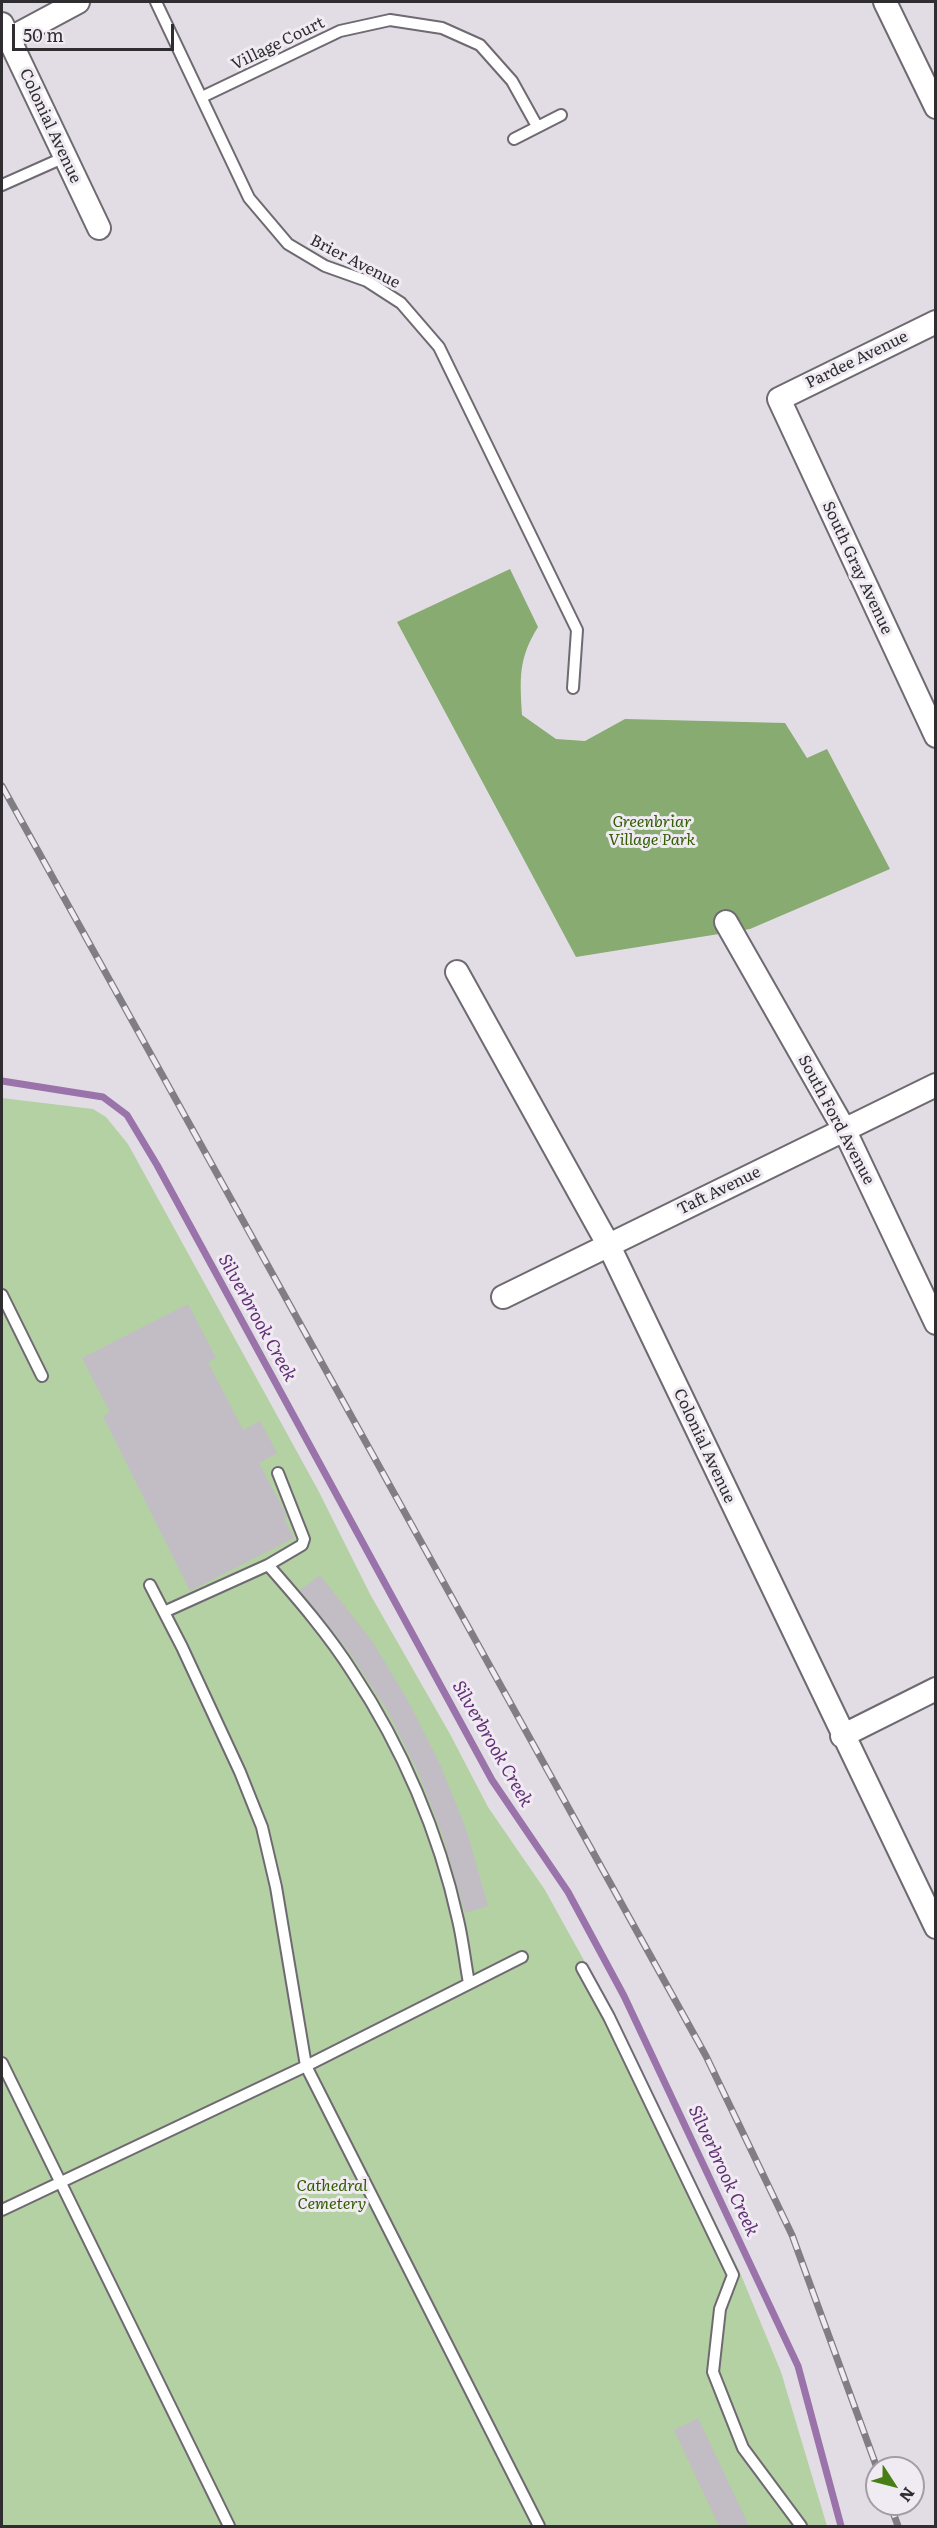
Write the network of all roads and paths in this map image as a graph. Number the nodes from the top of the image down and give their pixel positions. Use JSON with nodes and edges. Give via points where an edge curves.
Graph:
{"nodes":[{"id":1,"x":78,"y":2,"type":"edge"},
{"id":2,"x":156,"y":2,"type":"edge"},
{"id":3,"x":885,"y":2,"type":"edge"},
{"id":4,"x":5,"y":31,"type":"edge"},
{"id":5,"x":202,"y":98,"type":"junction"},
{"id":6,"x":936,"y":107,"type":"edge"},
{"id":7,"x":561,"y":115,"type":"dead end"},
{"id":8,"x":537,"y":126,"type":"junction"},
{"id":9,"x":514,"y":139,"type":"dead end"},
{"id":10,"x":65,"y":157,"type":"junction"},
{"id":11,"x":2,"y":185,"type":"edge"},
{"id":12,"x":99,"y":228,"type":"dead end"},
{"id":13,"x":936,"y":322,"type":"edge"},
{"id":14,"x":779,"y":399,"type":"joint"},
{"id":15,"x":573,"y":688,"type":"dead end"},
{"id":16,"x":936,"y":736,"type":"edge"},
{"id":17,"x":726,"y":922,"type":"dead end"},
{"id":18,"x":457,"y":972,"type":"dead end"},
{"id":19,"x":936,"y":1085,"type":"edge"},
{"id":20,"x":844,"y":1129,"type":"junction"},
{"id":21,"x":609,"y":1246,"type":"junction"},
{"id":22,"x":2,"y":1295,"type":"edge"},
{"id":23,"x":503,"y":1297,"type":"dead end"},
{"id":24,"x":936,"y":1323,"type":"edge"},
{"id":25,"x":42,"y":1376,"type":"dead end"},
{"id":26,"x":278,"y":1473,"type":"dead end"},
{"id":27,"x":268,"y":1565,"type":"junction"},
{"id":28,"x":150,"y":1585,"type":"dead end"},
{"id":29,"x":164,"y":1612,"type":"junction"},
{"id":30,"x":936,"y":1689,"type":"edge"},
{"id":31,"x":842,"y":1736,"type":"junction"},
{"id":32,"x":936,"y":1927,"type":"edge"},
{"id":33,"x":522,"y":1957,"type":"dead end"},
{"id":34,"x":582,"y":1968,"type":"dead end"},
{"id":35,"x":469,"y":1983,"type":"junction"},
{"id":36,"x":2,"y":2063,"type":"edge"},
{"id":37,"x":306,"y":2066,"type":"junction"},
{"id":38,"x":60,"y":2182,"type":"junction"},
{"id":39,"x":2,"y":2210,"type":"edge"},
{"id":40,"x":229,"y":2526,"type":"edge"},
{"id":41,"x":539,"y":2526,"type":"edge"},
{"id":42,"x":801,"y":2526,"type":"edge"}],
"edges":[{"from":1,"to":4,"type":"street"},
{"from":2,"to":5,"type":"lane","name":"Brier Avenue"},
{"from":3,"to":6,"type":"street"},
{"from":4,"to":10,"type":"street","name":"Colonial Avenue"},
{"from":5,"to":8,"type":"lane","name":"Village Court","via":[[340,31],[390,20],[442,28],[480,45],[512,81]]},
{"from":5,"to":15,"type":"lane","name":"Brier Avenue","via":[[249,198],[288,244],[325,266],[367,281],[401,303],[439,346],[577,630]]},
{"from":7,"to":8,"type":"lane"},
{"from":8,"to":9,"type":"lane"},
{"from":10,"to":11,"type":"lane"},
{"from":10,"to":12,"type":"street","name":"Colonial Avenue"},
{"from":13,"to":14,"type":"street","name":"Pardee Avenue"},
{"from":14,"to":16,"type":"street","name":"South Gray Avenue"},
{"from":17,"to":20,"type":"street","name":"South Ford Avenue"},
{"from":18,"to":21,"type":"street","name":"Colonial Avenue"},
{"from":19,"to":20,"type":"street","name":"Taft Avenue"},
{"from":20,"to":21,"type":"street","name":"Taft Avenue"},
{"from":20,"to":24,"type":"street","name":"South Ford Avenue"},
{"from":21,"to":23,"type":"street","name":"Taft Avenue"},
{"from":21,"to":31,"type":"street","name":"Colonial Avenue"},
{"from":22,"to":25,"type":"lane"},
{"from":26,"to":27,"type":"lane","via":[[304,1539],[296,1550]]},
{"from":27,"to":29,"type":"lane"},
{"from":27,"to":35,"type":"lane","via":[[353,1671],[403,1762],[444,1870]]},
{"from":28,"to":29,"type":"lane"},
{"from":29,"to":37,"type":"lane","via":[[262,1827]]},
{"from":30,"to":31,"type":"street"},
{"from":31,"to":32,"type":"street","name":"Colonial Avenue"},
{"from":33,"to":35,"type":"lane"},
{"from":34,"to":42,"type":"lane","via":[[733,2275],[720,2309],[713,2372],[743,2448]]},
{"from":35,"to":37,"type":"lane"},
{"from":36,"to":38,"type":"lane"},
{"from":37,"to":38,"type":"lane"},
{"from":37,"to":41,"type":"lane"},
{"from":38,"to":39,"type":"lane"},
{"from":38,"to":40,"type":"lane"}]}
